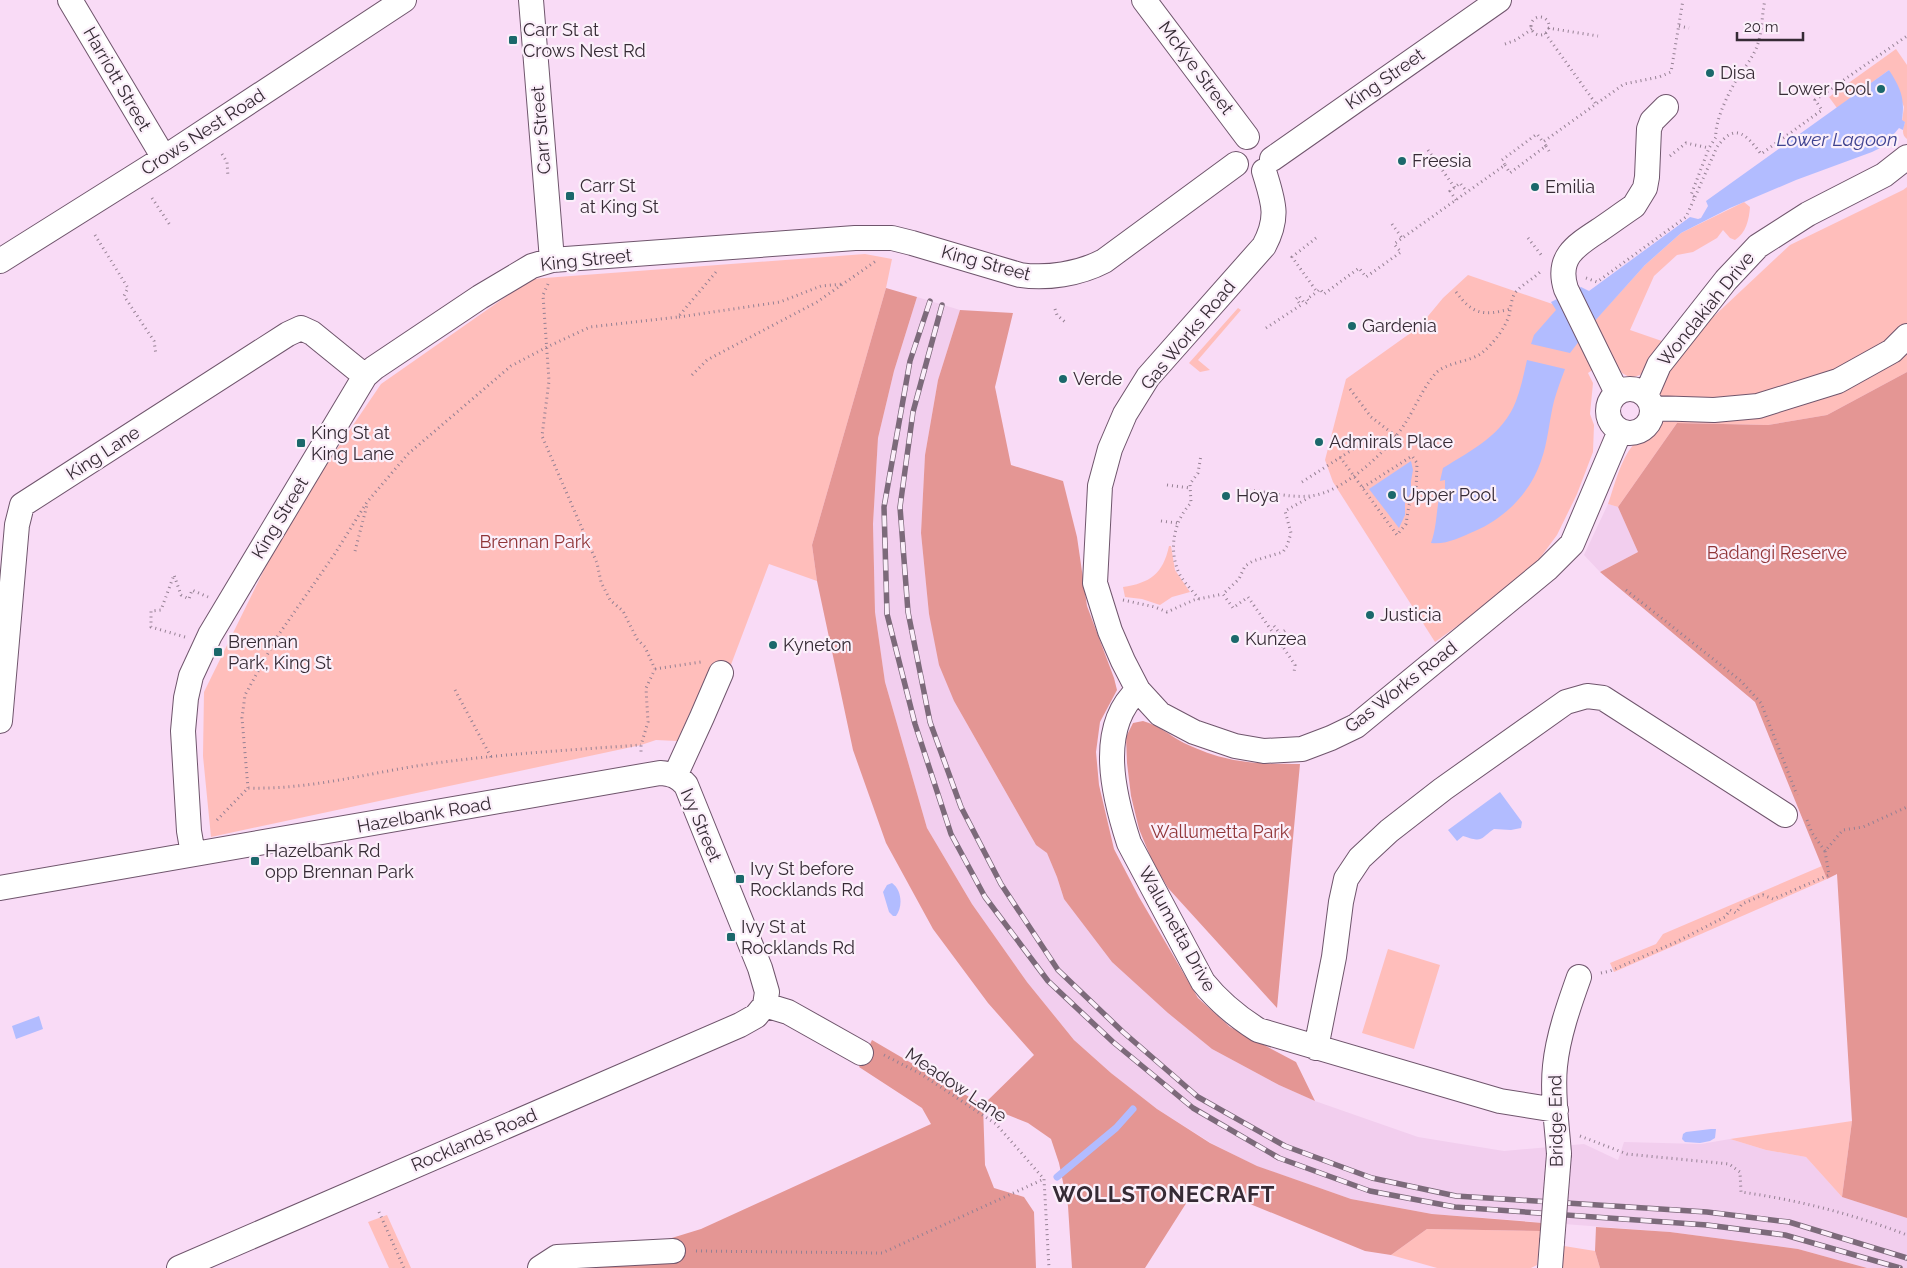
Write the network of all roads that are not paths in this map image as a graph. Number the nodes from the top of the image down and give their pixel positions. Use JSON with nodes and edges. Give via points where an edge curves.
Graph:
{"nodes":[{"id":1,"x":70,"y":0,"type":"edge"},
{"id":2,"x":404,"y":0,"type":"edge"},
{"id":3,"x":531,"y":0,"type":"edge"},
{"id":4,"x":1144,"y":0,"type":"edge"},
{"id":5,"x":1498,"y":0,"type":"edge"},
{"id":6,"x":1666,"y":107,"type":"dead end"},
{"id":7,"x":1247,"y":137,"type":"junction"},
{"id":8,"x":164,"y":158,"type":"junction"},
{"id":9,"x":1907,"y":158,"type":"edge"},
{"id":10,"x":1236,"y":164,"type":"junction"},
{"id":11,"x":1268,"y":165,"type":"junction"},
{"id":12,"x":552,"y":260,"type":"junction"},
{"id":13,"x":0,"y":261,"type":"edge"},
{"id":14,"x":1907,"y":336,"type":"edge"},
{"id":15,"x":365,"y":376,"type":"junction"},
{"id":16,"x":1617,"y":393,"type":"junction"},
{"id":17,"x":1649,"y":401,"type":"junction"},
{"id":18,"x":1620,"y":431,"type":"junction"},
{"id":19,"x":714,"y":667,"type":"road end"},
{"id":20,"x":1138,"y":690,"type":"junction"},
{"id":21,"x":0,"y":721,"type":"edge"},
{"id":22,"x":675,"y":776,"type":"junction"},
{"id":23,"x":641,"y":778,"type":"joint"},
{"id":24,"x":1797,"y":811,"type":"road end"},
{"id":25,"x":193,"y":854,"type":"junction"},
{"id":26,"x":0,"y":888,"type":"edge"},
{"id":27,"x":1579,"y":977,"type":"road end"},
{"id":28,"x":765,"y":1005,"type":"junction"},
{"id":29,"x":1316,"y":1048,"type":"junction"},
{"id":30,"x":871,"y":1053,"type":"road end"},
{"id":31,"x":1557,"y":1120,"type":"junction"},
{"id":32,"x":673,"y":1251,"type":"road end"},
{"id":33,"x":180,"y":1268,"type":"edge"},
{"id":34,"x":540,"y":1268,"type":"edge"},
{"id":35,"x":1550,"y":1268,"type":"edge"}],
"edges":[{"from":1,"to":8,"type":"street","name":"Harriott Street"},
{"from":2,"to":8,"type":"street","name":"Crows Nest Road"},
{"from":3,"to":12,"type":"street","name":"Carr Street"},
{"from":4,"to":7,"type":"street","name":"McKye Street"},
{"from":5,"to":11,"type":"street","name":"King Street"},
{"from":6,"to":16,"type":"street","via":[[1652,121],[1649,129],[1645,188],[1634,206],[1569,254],[1556,259],[1566,289]]},
{"from":7,"to":10,"type":"street","via":[[1235,148]]},
{"from":7,"to":11,"type":"street","via":[[1260,137],[1266,141],[1272,152]]},
{"from":8,"to":13,"type":"street","name":"Crows Nest Road"},
{"from":9,"to":17,"type":"street","name":"Wondakiah Drive","via":[[1884,175],[1808,214],[1758,246],[1726,280],[1659,365]]},
{"from":10,"to":11,"type":"street","via":[[1246,173],[1258,173]]},
{"from":10,"to":12,"type":"street","name":"King Street","via":[[1104,261],[1078,271],[1049,276],[1020,275],[892,238]]},
{"from":11,"to":20,"type":"street","name":"Gas Works Road","via":[[1273,205],[1270,235],[1264,246],[1148,377],[1110,449],[1100,486],[1095,583],[1110,631]]},
{"from":12,"to":15,"type":"street","name":"King Street","via":[[532,266],[480,297]]},
{"from":14,"to":17,"type":"street","via":[[1892,350],[1838,381],[1758,406],[1714,410]]},
{"from":15,"to":21,"type":"street","name":"King Lane","via":[[312,333],[301,328],[22,505],[17,525]]},
{"from":15,"to":25,"type":"street","name":"King Street","via":[[215,627],[191,676],[183,731]]},
{"from":16,"to":17,"type":"street","via":[[1635,389]]},
{"from":16,"to":18,"type":"street","via":[[1608,410],[1611,422]]},
{"from":17,"to":18,"type":"street","via":[[1650,422],[1640,431]]},
{"from":18,"to":20,"type":"street","name":"Gas Works Road","via":[[1572,544],[1547,570],[1356,726],[1302,749],[1264,751],[1235,746],[1194,732],[1160,714]]},
{"from":19,"to":22,"type":"street","via":[[702,718]]},
{"from":20,"to":29,"type":"street","name":"Walumetta Drive","via":[[1123,706],[1112,754],[1115,789],[1130,843],[1202,982],[1216,998],[1235,1016],[1258,1030]]},
{"from":22,"to":23,"type":"street","name":"Ivy Street","via":[[660,774]]},
{"from":22,"to":28,"type":"street","name":"Ivy Street","via":[[686,785],[760,968],[767,992]]},
{"from":23,"to":25,"type":"street","name":"Hazelbank Road"},
{"from":24,"to":29,"type":"street","via":[[1603,698],[1587,696],[1566,702],[1443,789],[1360,858],[1344,887]]},
{"from":25,"to":26,"type":"street","name":"Hazelbank Road"},
{"from":27,"to":31,"type":"street","name":"Bridge End","via":[[1555,1065]]},
{"from":28,"to":30,"type":"street","via":[[788,1012]]},
{"from":28,"to":33,"type":"street","name":"Rocklands Road","via":[[756,1016],[740,1024]]},
{"from":29,"to":31,"type":"street","name":"Walumetta Drive"},
{"from":31,"to":35,"type":"street","name":"Bridge End","bridge":true,"via":[[1559,1154]]},
{"from":32,"to":34,"type":"street","via":[[557,1257]]}]}
